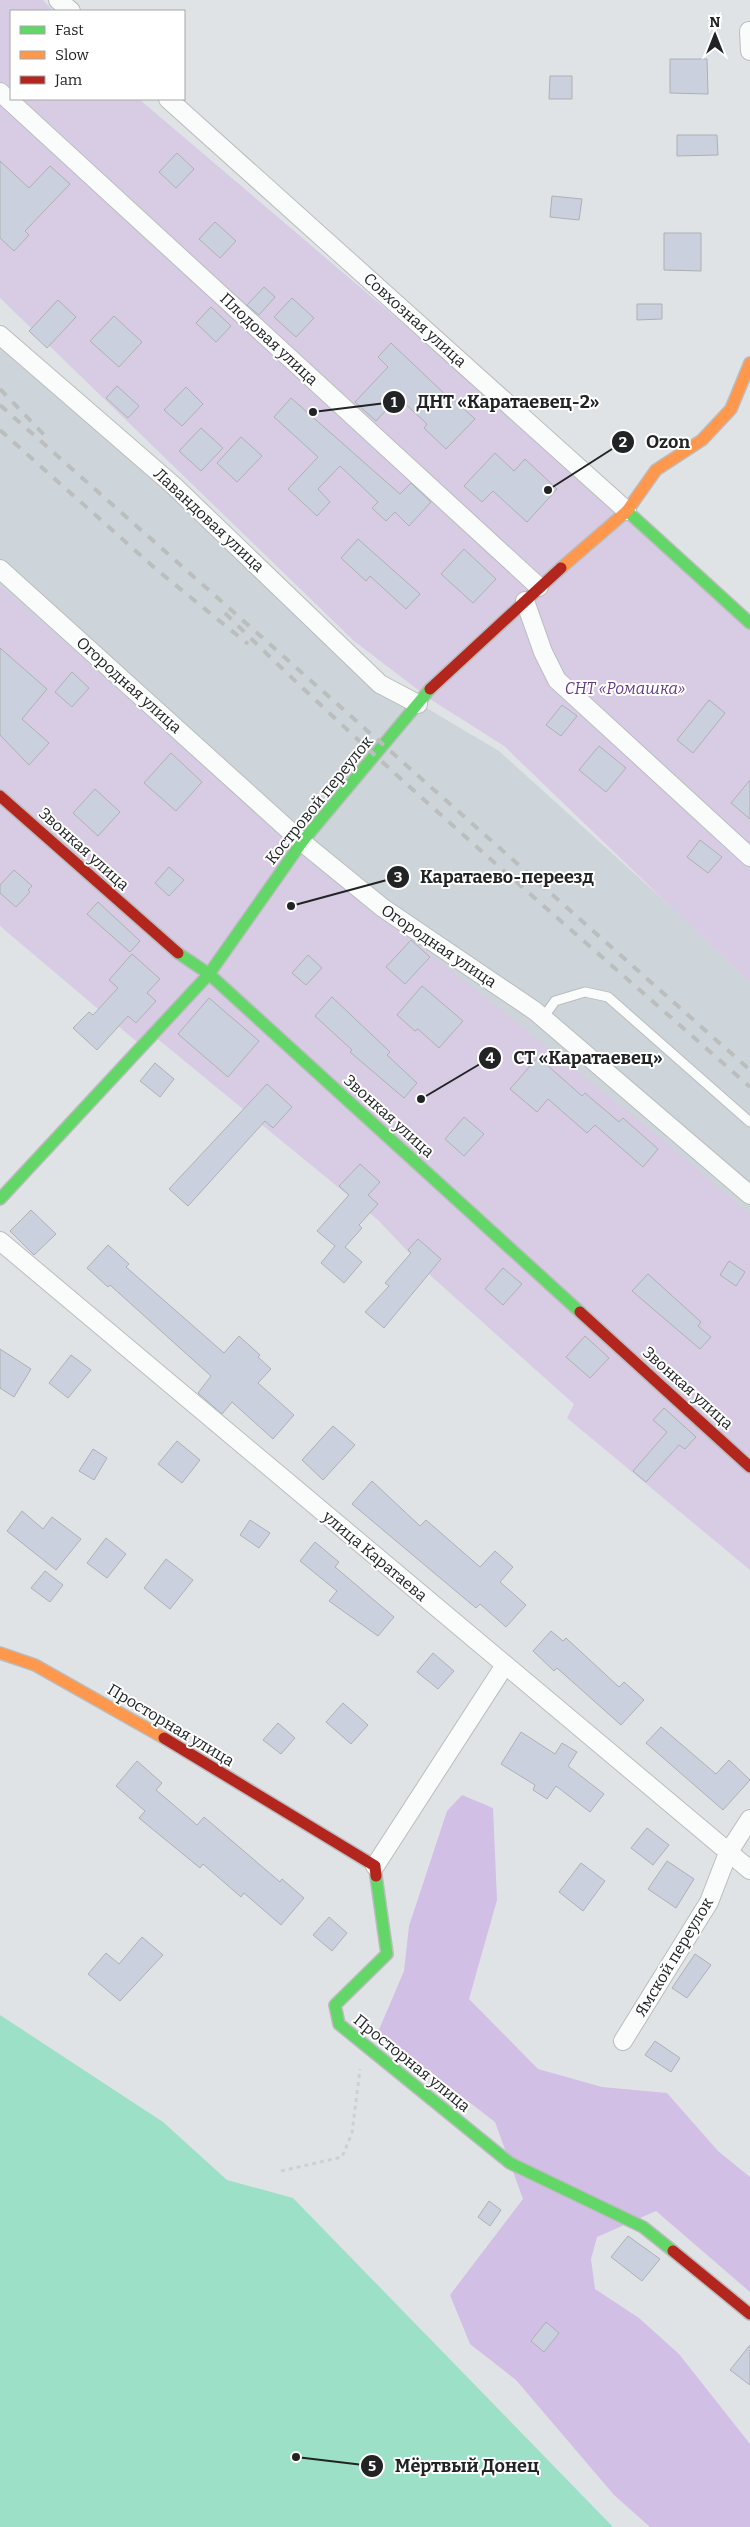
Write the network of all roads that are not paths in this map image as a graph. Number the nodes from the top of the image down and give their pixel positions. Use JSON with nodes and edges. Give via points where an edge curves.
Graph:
{"nodes":[{"id":1,"x":58,"y":0,"type":"edge"},
{"id":2,"x":70,"y":10,"type":"edge"},
{"id":3,"x":749,"y":31,"type":"edge"},
{"id":4,"x":750,"y":51,"type":"edge"},
{"id":5,"x":0,"y":92,"type":"edge"},
{"id":6,"x":169,"y":100,"type":"edge"},
{"id":7,"x":0,"y":334,"type":"edge"},
{"id":8,"x":750,"y":363,"type":"edge"},
{"id":9,"x":627,"y":511,"type":"junction"},
{"id":10,"x":0,"y":569,"type":"edge"},
{"id":11,"x":539,"y":587,"type":"junction"},
{"id":12,"x":525,"y":601,"type":"junction"},
{"id":13,"x":750,"y":623,"type":"edge"},
{"id":14,"x":418,"y":704,"type":"junction"},
{"id":15,"x":0,"y":796,"type":"edge"},
{"id":16,"x":302,"y":842,"type":"junction"},
{"id":17,"x":750,"y":857,"type":"edge"},
{"id":18,"x":209,"y":974,"type":"junction"},
{"id":19,"x":542,"y":1018,"type":"junction"},
{"id":20,"x":750,"y":1122,"type":"edge"},
{"id":21,"x":750,"y":1195,"type":"edge"},
{"id":22,"x":0,"y":1200,"type":"edge"},
{"id":23,"x":0,"y":1241,"type":"edge"},
{"id":24,"x":750,"y":1466,"type":"edge"},
{"id":25,"x":0,"y":1653,"type":"edge"},
{"id":26,"x":505,"y":1665,"type":"junction"},
{"id":27,"x":750,"y":1819,"type":"edge"},
{"id":28,"x":728,"y":1853,"type":"junction"},
{"id":29,"x":375,"y":1866,"type":"junction"},
{"id":30,"x":750,"y":1870,"type":"edge"},
{"id":31,"x":623,"y":2041,"type":"dead end"},
{"id":32,"x":750,"y":2314,"type":"edge"}],
"edges":[{"from":1,"to":2,"type":"street"},
{"from":3,"to":4,"type":"street"},
{"from":5,"to":11,"type":"street","name":"Плодовая улица"},
{"from":6,"to":9,"type":"street","name":"Совхозная улица"},
{"from":7,"to":14,"type":"street","name":"Лавандовая улица","via":[[173,485],[380,684]]},
{"from":8,"to":9,"type":"street","name":"Костровой переулок","via":[[731,409],[702,440],[656,470]]},
{"from":9,"to":11,"type":"street","name":"Костровой переулок"},
{"from":9,"to":13,"type":"street","name":"Совхозная улица"},
{"from":10,"to":16,"type":"street","name":"Огородная улица"},
{"from":11,"to":12,"type":"street","name":"Костровой переулок"},
{"from":12,"to":14,"type":"street","name":"Костровой переулок","via":[[433,686]]},
{"from":12,"to":17,"type":"street","via":[[557,680]]},
{"from":14,"to":16,"type":"street","name":"Костровой переулок"},
{"from":15,"to":18,"type":"street","name":"Звонкая улица","via":[[168,946]]},
{"from":16,"to":18,"type":"street","name":"Костровой переулок"},
{"from":16,"to":19,"type":"street","name":"Огородная улица","via":[[383,908]]},
{"from":18,"to":22,"type":"street","name":"Костровой переулок"},
{"from":18,"to":24,"type":"street","name":"Звонкая улица"},
{"from":19,"to":20,"type":"lane","via":[[555,1001],[584,992],[608,997]]},
{"from":19,"to":21,"type":"street","name":"Огородная улица"},
{"from":23,"to":26,"type":"street","name":"улица Каратаева"},
{"from":25,"to":29,"type":"street","name":"Просторная улица","via":[[35,1665],[145,1726]]},
{"from":26,"to":28,"type":"street","name":"улица Каратаева"},
{"from":26,"to":29,"type":"street"},
{"from":27,"to":28,"type":"street","name":"Ямской переулок"},
{"from":28,"to":30,"type":"street","name":"улица Каратаева"},
{"from":28,"to":31,"type":"street","name":"Ямской переулок","via":[[709,1902]]},
{"from":29,"to":32,"type":"street","name":"Просторная улица","via":[[387,1954],[335,2005],[339,2024],[510,2163],[643,2226]]}]}
